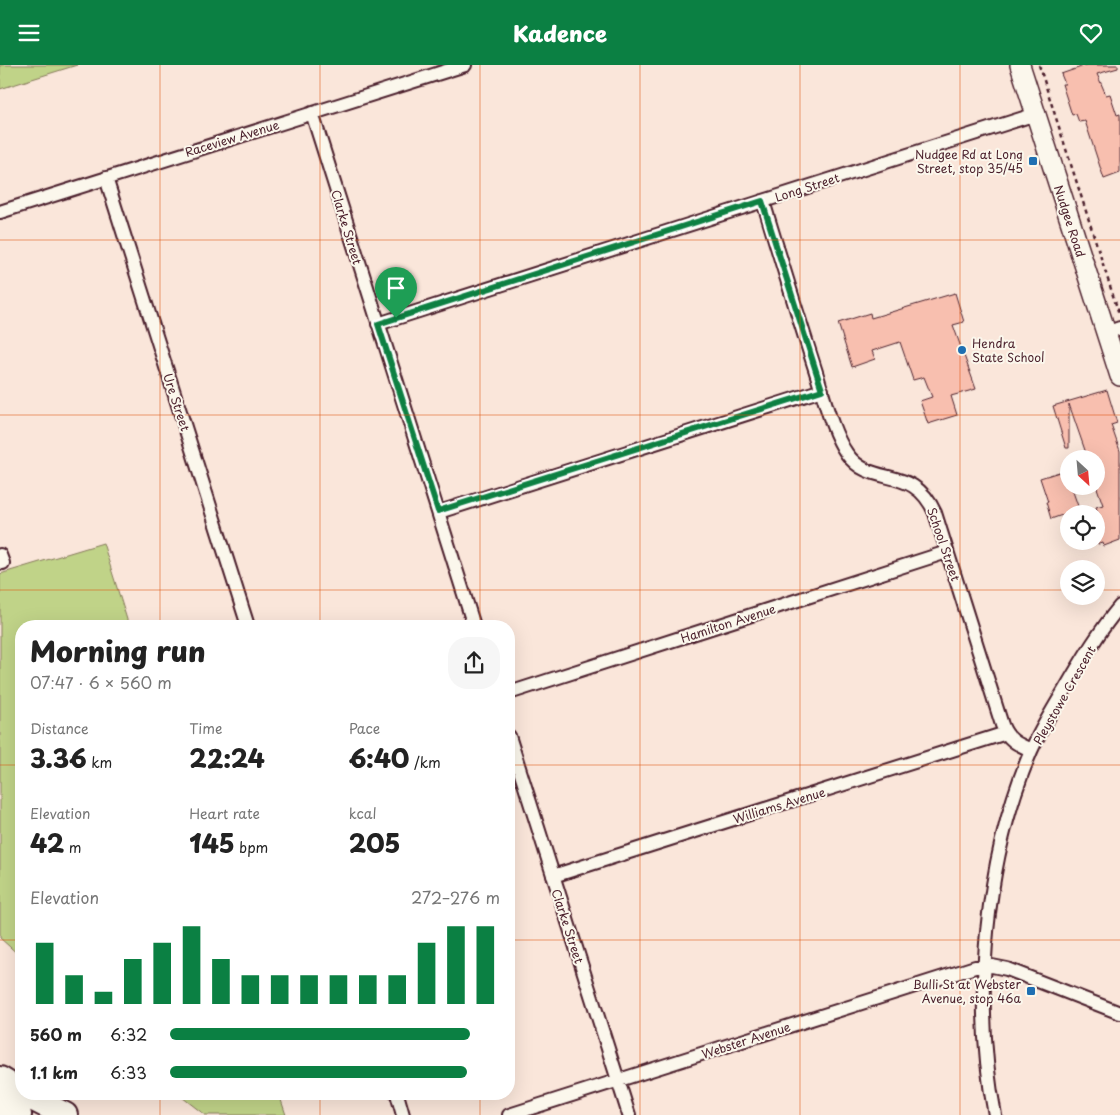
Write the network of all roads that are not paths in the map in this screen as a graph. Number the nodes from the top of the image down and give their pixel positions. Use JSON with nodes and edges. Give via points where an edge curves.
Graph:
{"nodes":[{"id":1,"x":465,"y":65,"type":"edge"},
{"id":2,"x":1020,"y":65,"type":"edge"},
{"id":3,"x":312,"y":113,"type":"junction"},
{"id":4,"x":1036,"y":114,"type":"junction"},
{"id":5,"x":106,"y":178,"type":"junction"},
{"id":6,"x":762,"y":201,"type":"junction"},
{"id":7,"x":0,"y":211,"type":"edge"},
{"id":8,"x":378,"y":324,"type":"junction"},
{"id":9,"x":1113,"y":331,"type":"edge"},
{"id":10,"x":1120,"y":376,"type":"edge"},
{"id":11,"x":822,"y":390,"type":"junction"},
{"id":12,"x":438,"y":511,"type":"junction"},
{"id":13,"x":948,"y":552,"type":"junction"},
{"id":14,"x":1120,"y":606,"type":"edge"},
{"id":15,"x":246,"y":620,"type":"edge"},
{"id":16,"x":472,"y":620,"type":"edge"},
{"id":17,"x":515,"y":691,"type":"edge"},
{"id":18,"x":1006,"y":733,"type":"junction"},
{"id":19,"x":1031,"y":750,"type":"junction"},
{"id":20,"x":515,"y":756,"type":"edge"},
{"id":21,"x":552,"y":876,"type":"junction"},
{"id":22,"x":984,"y":966,"type":"junction"},
{"id":23,"x":1120,"y":1013,"type":"edge"},
{"id":24,"x":0,"y":1079,"type":"edge"},
{"id":25,"x":618,"y":1081,"type":"junction"},
{"id":26,"x":15,"y":1088,"type":"edge"},
{"id":27,"x":36,"y":1100,"type":"edge"},
{"id":28,"x":399,"y":1100,"type":"edge"},
{"id":29,"x":0,"y":1104,"type":"edge"},
{"id":30,"x":19,"y":1115,"type":"edge"},
{"id":31,"x":65,"y":1115,"type":"edge"},
{"id":32,"x":403,"y":1115,"type":"edge"},
{"id":33,"x":509,"y":1115,"type":"edge"},
{"id":34,"x":629,"y":1115,"type":"edge"},
{"id":35,"x":994,"y":1115,"type":"edge"}],
"edges":[{"from":1,"to":3,"type":"street","name":"Raceview Avenue"},
{"from":2,"to":4,"type":"main road","name":"Nudgee Road"},
{"from":3,"to":5,"type":"street","name":"Raceview Avenue"},
{"from":3,"to":8,"type":"street","name":"Clarke Street"},
{"from":4,"to":6,"type":"street","name":"Long Street"},
{"from":4,"to":9,"type":"main road","name":"Nudgee Road"},
{"from":5,"to":7,"type":"street","name":"Raceview Avenue"},
{"from":5,"to":15,"type":"street","name":"Ure Street"},
{"from":6,"to":8,"type":"street","name":"Long Street"},
{"from":6,"to":11,"type":"street","name":"School Street"},
{"from":8,"to":12,"type":"street","name":"Clarke Street"},
{"from":9,"to":10,"type":"main road","name":"Nudgee Road"},
{"from":11,"to":12,"type":"street"},
{"from":11,"to":13,"type":"street","name":"School Street","via":[[841,447],[848,457],[866,471],[904,481],[920,490],[931,504]]},
{"from":12,"to":16,"type":"street","name":"Clarke Street"},
{"from":13,"to":17,"type":"street","name":"Hamilton Avenue"},
{"from":13,"to":18,"type":"street","name":"School Street"},
{"from":14,"to":19,"type":"street","name":"Pleystowe Crescent","via":[[1084,656]]},
{"from":18,"to":19,"type":"street","via":[[1016,744]]},
{"from":18,"to":21,"type":"street","name":"Williams Avenue"},
{"from":19,"to":22,"type":"street","name":"Pleystowe Crescent","via":[[1016,791],[993,883]]},
{"from":20,"to":21,"type":"street","name":"Clarke Street"},
{"from":21,"to":25,"type":"street","name":"Clarke Street"},
{"from":22,"to":23,"type":"street","via":[[1007,969]]},
{"from":22,"to":25,"type":"street","name":"Webster Avenue"},
{"from":22,"to":35,"type":"street","name":"Pleystowe Crescent","via":[[984,1041]]},
{"from":24,"to":26,"type":"highway"},
{"from":25,"to":33,"type":"street","name":"Webster Avenue"},
{"from":25,"to":34,"type":"street","name":"Clarke Street"},
{"from":27,"to":31,"type":"highway"},
{"from":28,"to":32,"type":"street"},
{"from":29,"to":30,"type":"highway"}]}
